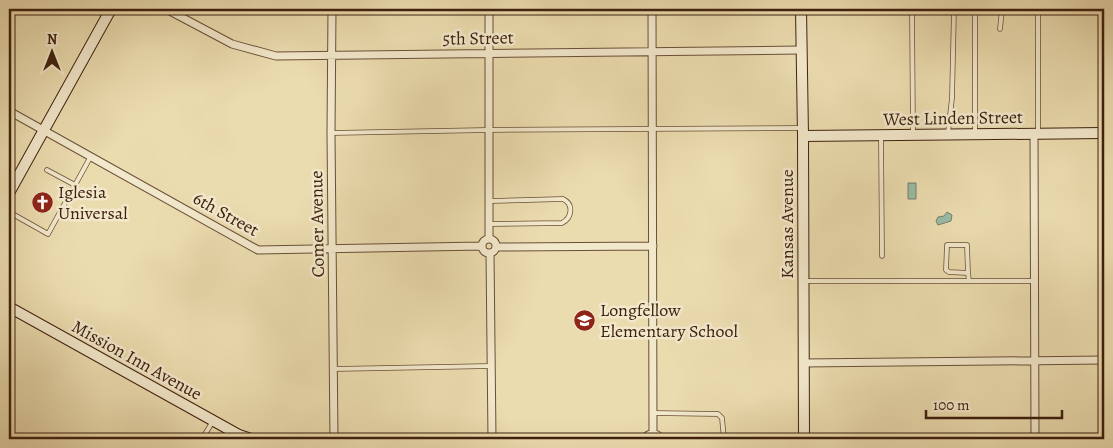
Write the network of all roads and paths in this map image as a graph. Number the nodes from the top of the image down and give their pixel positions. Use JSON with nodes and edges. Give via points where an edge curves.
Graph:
{"nodes":[{"id":1,"x":111,"y":9,"type":"edge"},
{"id":2,"x":166,"y":9,"type":"edge"},
{"id":3,"x":332,"y":9,"type":"edge"},
{"id":4,"x":489,"y":9,"type":"edge"},
{"id":5,"x":652,"y":9,"type":"edge"},
{"id":6,"x":801,"y":9,"type":"edge"},
{"id":7,"x":912,"y":9,"type":"edge"},
{"id":8,"x":954,"y":9,"type":"edge"},
{"id":9,"x":1002,"y":9,"type":"edge"},
{"id":10,"x":1019,"y":9,"type":"edge"},
{"id":11,"x":975,"y":15,"type":"dead end"},
{"id":12,"x":1000,"y":30,"type":"dead end"},
{"id":13,"x":801,"y":50,"type":"junction"},
{"id":14,"x":489,"y":53,"type":"junction"},
{"id":15,"x":652,"y":53,"type":"junction"},
{"id":16,"x":332,"y":56,"type":"junction"},
{"id":17,"x":9,"y":111,"type":"edge"},
{"id":18,"x":652,"y":128,"type":"junction"},
{"id":19,"x":44,"y":130,"type":"junction"},
{"id":20,"x":488,"y":130,"type":"junction"},
{"id":21,"x":803,"y":132,"type":"junction"},
{"id":22,"x":331,"y":133,"type":"junction"},
{"id":23,"x":1104,"y":133,"type":"edge"},
{"id":24,"x":975,"y":134,"type":"junction"},
{"id":25,"x":1036,"y":134,"type":"junction"},
{"id":26,"x":881,"y":135,"type":"junction"},
{"id":27,"x":913,"y":135,"type":"junction"},
{"id":28,"x":947,"y":135,"type":"junction"},
{"id":29,"x":91,"y":156,"type":"junction"},
{"id":30,"x":48,"y":170,"type":"dead end"},
{"id":31,"x":75,"y":184,"type":"junction"},
{"id":32,"x":9,"y":193,"type":"edge"},
{"id":33,"x":490,"y":201,"type":"junction"},
{"id":34,"x":9,"y":212,"type":"edge"},
{"id":35,"x":490,"y":224,"type":"junction"},
{"id":36,"x":489,"y":239,"type":"junction"},
{"id":37,"x":482,"y":246,"type":"junction"},
{"id":38,"x":653,"y":246,"type":"junction"},
{"id":39,"x":496,"y":247,"type":"junction"},
{"id":40,"x":332,"y":248,"type":"junction"},
{"id":41,"x":490,"y":253,"type":"junction"},
{"id":42,"x":882,"y":256,"type":"dead end"},
{"id":43,"x":968,"y":272,"type":"junction"},
{"id":44,"x":803,"y":281,"type":"junction"},
{"id":45,"x":969,"y":281,"type":"junction"},
{"id":46,"x":1035,"y":281,"type":"junction"},
{"id":47,"x":9,"y":307,"type":"edge"},
{"id":48,"x":1104,"y":360,"type":"edge"},
{"id":49,"x":1035,"y":361,"type":"junction"},
{"id":50,"x":803,"y":363,"type":"junction"},
{"id":51,"x":492,"y":366,"type":"junction"},
{"id":52,"x":333,"y":369,"type":"junction"},
{"id":53,"x":653,"y":413,"type":"junction"},
{"id":54,"x":213,"y":421,"type":"junction"},
{"id":55,"x":653,"y":433,"type":"junction"},
{"id":56,"x":202,"y":439,"type":"edge"},
{"id":57,"x":250,"y":439,"type":"edge"},
{"id":58,"x":334,"y":439,"type":"edge"},
{"id":59,"x":492,"y":439,"type":"edge"},
{"id":60,"x":644,"y":439,"type":"edge"},
{"id":61,"x":661,"y":439,"type":"edge"},
{"id":62,"x":724,"y":439,"type":"edge"},
{"id":63,"x":804,"y":439,"type":"edge"},
{"id":64,"x":1034,"y":439,"type":"edge"}],
"edges":[{"from":1,"to":19,"type":"street"},
{"from":2,"to":16,"type":"street","name":"5th Street","via":[[232,44],[276,56]]},
{"from":3,"to":16,"type":"street","name":"Comer Avenue"},
{"from":4,"to":14,"type":"street"},
{"from":5,"to":15,"type":"street"},
{"from":6,"to":13,"type":"street","name":"Kansas Avenue"},
{"from":7,"to":27,"type":"lane"},
{"from":8,"to":28,"type":"lane","via":[[952,98]]},
{"from":9,"to":12,"type":"lane"},
{"from":10,"to":25,"type":"lane","via":[[1038,11]]},
{"from":11,"to":24,"type":"lane"},
{"from":13,"to":15,"type":"street","name":"5th Street"},
{"from":13,"to":21,"type":"street","name":"Kansas Avenue"},
{"from":14,"to":15,"type":"street","name":"5th Street"},
{"from":14,"to":16,"type":"street","name":"5th Street"},
{"from":14,"to":20,"type":"street"},
{"from":15,"to":18,"type":"street"},
{"from":16,"to":22,"type":"street","name":"Comer Avenue"},
{"from":17,"to":19,"type":"street","name":"6th Street"},
{"from":18,"to":20,"type":"lane"},
{"from":18,"to":21,"type":"lane"},
{"from":18,"to":38,"type":"street"},
{"from":19,"to":29,"type":"street","name":"6th Street"},
{"from":19,"to":32,"type":"street"},
{"from":20,"to":22,"type":"lane"},
{"from":20,"to":33,"type":"street"},
{"from":21,"to":26,"type":"street","name":"West Linden Street"},
{"from":21,"to":44,"type":"street","name":"Kansas Avenue"},
{"from":22,"to":40,"type":"street","name":"Comer Avenue"},
{"from":23,"to":25,"type":"street","name":"West Linden Street"},
{"from":24,"to":25,"type":"street","name":"West Linden Street"},
{"from":24,"to":28,"type":"street","name":"West Linden Street"},
{"from":25,"to":46,"type":"street"},
{"from":26,"to":27,"type":"street","name":"West Linden Street"},
{"from":26,"to":42,"type":"lane"},
{"from":27,"to":28,"type":"street","name":"West Linden Street"},
{"from":29,"to":31,"type":"lane"},
{"from":29,"to":40,"type":"street","name":"6th Street","via":[[258,250]]},
{"from":30,"to":31,"type":"lane"},
{"from":31,"to":34,"type":"lane","via":[[48,234]]},
{"from":33,"to":35,"type":"street"},
{"from":33,"to":35,"type":"lane","via":[[563,199],[567,200],[571,214],[562,223]]},
{"from":35,"to":36,"type":"street"},
{"from":36,"to":37,"type":"street"},
{"from":36,"to":39,"type":"street","via":[[495,242]]},
{"from":37,"to":40,"type":"street","name":"6th Street"},
{"from":37,"to":41,"type":"street","via":[[485,252]]},
{"from":38,"to":39,"type":"street"},
{"from":38,"to":53,"type":"street"},
{"from":39,"to":41,"type":"street"},
{"from":40,"to":52,"type":"street","name":"Comer Avenue"},
{"from":41,"to":51,"type":"street"},
{"from":43,"to":43,"type":"lane","via":[[946,270],[947,245],[967,245]]},
{"from":43,"to":45,"type":"lane"},
{"from":44,"to":45,"type":"lane"},
{"from":44,"to":50,"type":"street","name":"Kansas Avenue"},
{"from":45,"to":46,"type":"lane"},
{"from":46,"to":49,"type":"street"},
{"from":47,"to":54,"type":"street","name":"Mission Inn Avenue"},
{"from":48,"to":49,"type":"street"},
{"from":49,"to":50,"type":"street"},
{"from":49,"to":64,"type":"street"},
{"from":50,"to":63,"type":"street","name":"Kansas Avenue"},
{"from":51,"to":52,"type":"lane"},
{"from":51,"to":59,"type":"street"},
{"from":52,"to":58,"type":"street","name":"Comer Avenue"},
{"from":53,"to":55,"type":"street"},
{"from":53,"to":62,"type":"lane","via":[[718,414],[722,418]]},
{"from":54,"to":56,"type":"lane"},
{"from":54,"to":57,"type":"street","name":"Mission Inn Avenue"},
{"from":55,"to":60,"type":"street"},
{"from":55,"to":61,"type":"street"}]}
